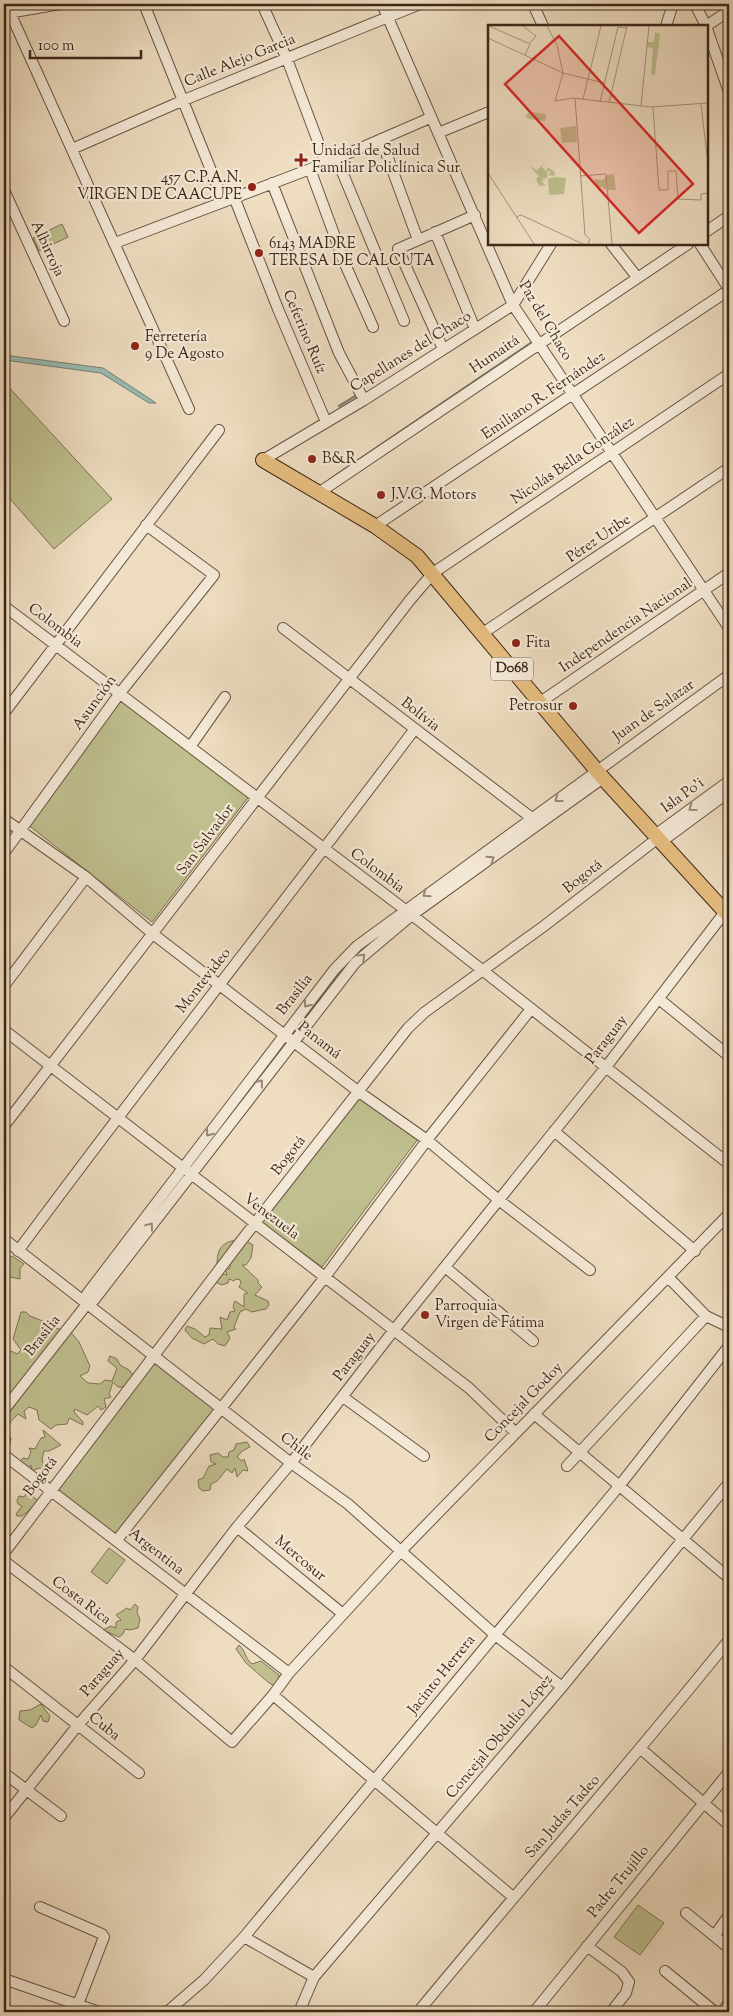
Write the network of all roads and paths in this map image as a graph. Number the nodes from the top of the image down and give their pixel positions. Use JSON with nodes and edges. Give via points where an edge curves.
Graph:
{"nodes":[{"id":1,"x":60,"y":4,"type":"edge"},
{"id":2,"x":144,"y":4,"type":"edge"},
{"id":3,"x":262,"y":4,"type":"edge"},
{"id":4,"x":382,"y":4,"type":"edge"},
{"id":5,"x":420,"y":4,"type":"edge"},
{"id":6,"x":533,"y":4,"type":"edge"},
{"id":7,"x":673,"y":4,"type":"edge"},
{"id":8,"x":695,"y":4,"type":"edge"},
{"id":9,"x":26,"y":6,"type":"edge"},
{"id":10,"x":729,"y":11,"type":"edge"},
{"id":11,"x":388,"y":18,"type":"junction"},
{"id":12,"x":543,"y":25,"type":"edge"},
{"id":13,"x":666,"y":25,"type":"edge"},
{"id":14,"x":705,"y":25,"type":"edge"},
{"id":15,"x":708,"y":26,"type":"edge"},
{"id":16,"x":708,"y":33,"type":"edge"},
{"id":17,"x":287,"y":59,"type":"junction"},
{"id":18,"x":729,"y":92,"type":"edge"},
{"id":19,"x":184,"y":100,"type":"junction"},
{"id":20,"x":488,"y":112,"type":"edge"},
{"id":21,"x":430,"y":118,"type":"junction"},
{"id":22,"x":438,"y":132,"type":"junction"},
{"id":23,"x":381,"y":140,"type":"junction"},
{"id":24,"x":72,"y":149,"type":"junction"},
{"id":25,"x":336,"y":158,"type":"junction"},
{"id":26,"x":326,"y":163,"type":"junction"},
{"id":27,"x":310,"y":168,"type":"junction"},
{"id":28,"x":272,"y":183,"type":"junction"},
{"id":29,"x":4,"y":190,"type":"edge"},
{"id":30,"x":234,"y":197,"type":"junction"},
{"id":31,"x":224,"y":200,"type":"junction"},
{"id":32,"x":475,"y":215,"type":"junction"},
{"id":33,"x":729,"y":216,"type":"edge"},
{"id":34,"x":708,"y":231,"type":"edge"},
{"id":35,"x":435,"y":232,"type":"junction"},
{"id":36,"x":418,"y":240,"type":"junction"},
{"id":37,"x":115,"y":243,"type":"junction"},
{"id":38,"x":550,"y":245,"type":"edge"},
{"id":39,"x":612,"y":245,"type":"edge"},
{"id":40,"x":686,"y":245,"type":"edge"},
{"id":41,"x":701,"y":245,"type":"edge"},
{"id":42,"x":637,"y":277,"type":"junction"},
{"id":43,"x":729,"y":289,"type":"edge"},
{"id":44,"x":513,"y":305,"type":"junction"},
{"id":45,"x":64,"y":321,"type":"dead end"},
{"id":46,"x":404,"y":321,"type":"dead end"},
{"id":47,"x":373,"y":327,"type":"dead end"},
{"id":48,"x":475,"y":329,"type":"junction"},
{"id":49,"x":539,"y":344,"type":"junction"},
{"id":50,"x":443,"y":349,"type":"junction"},
{"id":51,"x":729,"y":374,"type":"edge"},
{"id":52,"x":573,"y":396,"type":"junction"},
{"id":53,"x":364,"y":400,"type":"junction"},
{"id":54,"x":189,"y":409,"type":"dead end"},
{"id":55,"x":326,"y":422,"type":"junction"},
{"id":56,"x":219,"y":430,"type":"dead end"},
{"id":57,"x":612,"y":452,"type":"junction"},
{"id":58,"x":264,"y":460,"type":"joint"},
{"id":59,"x":729,"y":468,"type":"edge"},
{"id":60,"x":320,"y":492,"type":"junction"},
{"id":61,"x":656,"y":518,"type":"junction"},
{"id":62,"x":146,"y":525,"type":"junction"},
{"id":63,"x":375,"y":526,"type":"junction"},
{"id":64,"x":433,"y":573,"type":"junction"},
{"id":65,"x":729,"y":573,"type":"edge"},
{"id":66,"x":704,"y":590,"type":"junction"},
{"id":67,"x":4,"y":606,"type":"edge"},
{"id":68,"x":283,"y":628,"type":"dead end"},
{"id":69,"x":729,"y":628,"type":"edge"},
{"id":70,"x":483,"y":633,"type":"junction"},
{"id":71,"x":55,"y":645,"type":"junction"},
{"id":72,"x":729,"y":676,"type":"edge"},
{"id":73,"x":350,"y":679,"type":"junction"},
{"id":74,"x":120,"y":693,"type":"junction"},
{"id":75,"x":226,"y":697,"type":"dead end"},
{"id":76,"x":540,"y":703,"type":"junction"},
{"id":77,"x":5,"y":709,"type":"edge"},
{"id":78,"x":414,"y":730,"type":"junction"},
{"id":79,"x":190,"y":747,"type":"junction"},
{"id":80,"x":600,"y":774,"type":"junction"},
{"id":81,"x":729,"y":781,"type":"edge"},
{"id":82,"x":729,"y":792,"type":"edge"},
{"id":83,"x":256,"y":798,"type":"junction"},
{"id":84,"x":4,"y":819,"type":"edge"},
{"id":85,"x":536,"y":821,"type":"junction"},
{"id":86,"x":20,"y":832,"type":"junction"},
{"id":87,"x":658,"y":838,"type":"junction"},
{"id":88,"x":324,"y":850,"type":"junction"},
{"id":89,"x":4,"y":853,"type":"edge"},
{"id":90,"x":86,"y":877,"type":"junction"},
{"id":91,"x":408,"y":912,"type":"junction"},
{"id":92,"x":727,"y":914,"type":"edge"},
{"id":93,"x":153,"y":934,"type":"junction"},
{"id":94,"x":482,"y":970,"type":"junction"},
{"id":95,"x":221,"y":985,"type":"junction"},
{"id":96,"x":4,"y":986,"type":"edge"},
{"id":97,"x":659,"y":999,"type":"junction"},
{"id":98,"x":531,"y":1009,"type":"junction"},
{"id":99,"x":4,"y":1030,"type":"edge"},
{"id":100,"x":284,"y":1033,"type":"junction"},
{"id":101,"x":294,"y":1040,"type":"junction"},
{"id":102,"x":729,"y":1056,"type":"edge"},
{"id":103,"x":50,"y":1067,"type":"junction"},
{"id":104,"x":606,"y":1067,"type":"junction"},
{"id":105,"x":359,"y":1092,"type":"junction"},
{"id":106,"x":235,"y":1107,"type":"junction"},
{"id":107,"x":116,"y":1118,"type":"junction"},
{"id":108,"x":4,"y":1126,"type":"edge"},
{"id":109,"x":554,"y":1131,"type":"junction"},
{"id":110,"x":427,"y":1140,"type":"junction"},
{"id":111,"x":729,"y":1164,"type":"edge"},
{"id":112,"x":186,"y":1170,"type":"junction"},
{"id":113,"x":500,"y":1201,"type":"junction"},
{"id":114,"x":729,"y":1214,"type":"edge"},
{"id":115,"x":256,"y":1224,"type":"junction"},
{"id":116,"x":4,"y":1239,"type":"edge"},
{"id":117,"x":18,"y":1251,"type":"junction"},
{"id":118,"x":695,"y":1251,"type":"junction"},
{"id":119,"x":445,"y":1267,"type":"junction"},
{"id":120,"x":590,"y":1270,"type":"dead end"},
{"id":121,"x":325,"y":1277,"type":"junction"},
{"id":122,"x":668,"y":1277,"type":"junction"},
{"id":123,"x":87,"y":1304,"type":"junction"},
{"id":124,"x":706,"y":1316,"type":"junction"},
{"id":125,"x":729,"y":1326,"type":"edge"},
{"id":126,"x":394,"y":1330,"type":"junction"},
{"id":127,"x":533,"y":1341,"type":"dead end"},
{"id":128,"x":729,"y":1346,"type":"edge"},
{"id":129,"x":153,"y":1356,"type":"junction"},
{"id":130,"x":343,"y":1397,"type":"junction"},
{"id":131,"x":222,"y":1408,"type":"junction"},
{"id":132,"x":4,"y":1410,"type":"edge"},
{"id":133,"x":534,"y":1414,"type":"junction"},
{"id":134,"x":516,"y":1433,"type":"junction"},
{"id":135,"x":579,"y":1454,"type":"junction"},
{"id":136,"x":4,"y":1455,"type":"edge"},
{"id":137,"x":424,"y":1456,"type":"dead end"},
{"id":138,"x":291,"y":1463,"type":"junction"},
{"id":139,"x":567,"y":1466,"type":"dead end"},
{"id":140,"x":729,"y":1483,"type":"edge"},
{"id":141,"x":620,"y":1485,"type":"junction"},
{"id":142,"x":50,"y":1489,"type":"junction"},
{"id":143,"x":238,"y":1527,"type":"junction"},
{"id":144,"x":117,"y":1540,"type":"junction"},
{"id":145,"x":683,"y":1540,"type":"junction"},
{"id":146,"x":401,"y":1551,"type":"junction"},
{"id":147,"x":4,"y":1553,"type":"edge"},
{"id":148,"x":4,"y":1561,"type":"edge"},
{"id":149,"x":729,"y":1578,"type":"edge"},
{"id":150,"x":186,"y":1594,"type":"junction"},
{"id":151,"x":343,"y":1614,"type":"junction"},
{"id":152,"x":494,"y":1634,"type":"junction"},
{"id":153,"x":729,"y":1640,"type":"edge"},
{"id":154,"x":135,"y":1660,"type":"junction"},
{"id":155,"x":4,"y":1667,"type":"edge"},
{"id":156,"x":289,"y":1673,"type":"junction"},
{"id":157,"x":562,"y":1687,"type":"junction"},
{"id":158,"x":273,"y":1695,"type":"junction"},
{"id":159,"x":78,"y":1725,"type":"junction"},
{"id":160,"x":232,"y":1742,"type":"joint"},
{"id":161,"x":641,"y":1750,"type":"junction"},
{"id":162,"x":729,"y":1772,"type":"edge"},
{"id":163,"x":4,"y":1773,"type":"edge"},
{"id":164,"x":139,"y":1773,"type":"dead end"},
{"id":165,"x":375,"y":1781,"type":"junction"},
{"id":166,"x":26,"y":1791,"type":"junction"},
{"id":167,"x":704,"y":1804,"type":"junction"},
{"id":168,"x":61,"y":1816,"type":"dead end"},
{"id":169,"x":4,"y":1818,"type":"edge"},
{"id":170,"x":729,"y":1825,"type":"edge"},
{"id":171,"x":439,"y":1834,"type":"junction"},
{"id":172,"x":513,"y":1896,"type":"junction"},
{"id":173,"x":40,"y":1907,"type":"dead end"},
{"id":174,"x":686,"y":1913,"type":"dead end"},
{"id":175,"x":729,"y":1915,"type":"edge"},
{"id":176,"x":715,"y":1935,"type":"junction"},
{"id":177,"x":244,"y":1937,"type":"junction"},
{"id":178,"x":587,"y":1946,"type":"junction"},
{"id":179,"x":729,"y":1948,"type":"edge"},
{"id":180,"x":665,"y":1971,"type":"dead end"},
{"id":181,"x":314,"y":1978,"type":"junction"},
{"id":182,"x":4,"y":1979,"type":"edge"},
{"id":183,"x":729,"y":2002,"type":"edge"},
{"id":184,"x":76,"y":2008,"type":"edge"},
{"id":185,"x":99,"y":2012,"type":"edge"},
{"id":186,"x":167,"y":2012,"type":"edge"},
{"id":187,"x":299,"y":2012,"type":"edge"},
{"id":188,"x":418,"y":2012,"type":"edge"},
{"id":189,"x":534,"y":2012,"type":"edge"},
{"id":190,"x":611,"y":2012,"type":"edge"},
{"id":191,"x":715,"y":2012,"type":"edge"},
{"id":192,"x":722,"y":2012,"type":"edge"}],
"edges":[{"from":1,"to":9,"type":"street"},
{"from":2,"to":19,"type":"street"},
{"from":3,"to":17,"type":"street"},
{"from":4,"to":11,"type":"street","name":"Paz del Chaco"},
{"from":5,"to":11,"type":"street","name":"Calle Alejo Garcia"},
{"from":6,"to":12,"type":"street"},
{"from":7,"to":13,"type":"street"},
{"from":8,"to":14,"type":"street"},
{"from":9,"to":24,"type":"street","via":[[14,12],[12,17]]},
{"from":10,"to":15,"type":"street"},
{"from":11,"to":17,"type":"street","name":"Calle Alejo Garcia"},
{"from":11,"to":21,"type":"street","name":"Paz del Chaco"},
{"from":16,"to":18,"type":"street"},
{"from":17,"to":19,"type":"street","name":"Calle Alejo Garcia"},
{"from":17,"to":26,"type":"street"},
{"from":19,"to":24,"type":"street","name":"Calle Alejo Garcia"},
{"from":19,"to":31,"type":"street"},
{"from":20,"to":22,"type":"street"},
{"from":21,"to":22,"type":"street","name":"Paz del Chaco"},
{"from":21,"to":23,"type":"street"},
{"from":22,"to":32,"type":"street","name":"Paz del Chaco"},
{"from":23,"to":25,"type":"street"},
{"from":23,"to":36,"type":"street"},
{"from":24,"to":37,"type":"street"},
{"from":25,"to":26,"type":"street"},
{"from":25,"to":46,"type":"street"},
{"from":26,"to":27,"type":"street"},
{"from":27,"to":28,"type":"street"},
{"from":27,"to":47,"type":"street","via":[[345,264]]},
{"from":28,"to":30,"type":"street"},
{"from":28,"to":53,"type":"street","via":[[339,353]]},
{"from":29,"to":45,"type":"street","name":"Albirroja"},
{"from":30,"to":31,"type":"street"},
{"from":30,"to":55,"type":"street","name":"Ceferino Ruíz"},
{"from":31,"to":37,"type":"street"},
{"from":32,"to":35,"type":"street"},
{"from":32,"to":44,"type":"street","name":"Paz del Chaco"},
{"from":33,"to":34,"type":"street"},
{"from":35,"to":36,"type":"street"},
{"from":35,"to":48,"type":"street"},
{"from":36,"to":50,"type":"street","via":[[398,249]]},
{"from":37,"to":54,"type":"street"},
{"from":38,"to":44,"type":"street","name":"Capellanes del Chaco"},
{"from":39,"to":42,"type":"street"},
{"from":40,"to":42,"type":"street","name":"Humaitá"},
{"from":41,"to":43,"type":"street"},
{"from":42,"to":49,"type":"street","name":"Humaitá"},
{"from":43,"to":52,"type":"street","name":"Emiliano R. Fernández"},
{"from":44,"to":48,"type":"street","name":"Capellanes del Chaco"},
{"from":44,"to":49,"type":"street","name":"Paz del Chaco"},
{"from":48,"to":50,"type":"street","name":"Capellanes del Chaco"},
{"from":49,"to":52,"type":"street","name":"Paz del Chaco"},
{"from":49,"to":60,"type":"street","name":"Humaitá"},
{"from":50,"to":53,"type":"street","name":"Capellanes del Chaco"},
{"from":51,"to":57,"type":"street","name":"Nicolás Bella González"},
{"from":52,"to":57,"type":"street","name":"Paz del Chaco"},
{"from":52,"to":63,"type":"street","name":"Emiliano R. Fernández"},
{"from":53,"to":55,"type":"street","name":"Capellanes del Chaco"},
{"from":55,"to":58,"type":"street","name":"Capellanes del Chaco"},
{"from":56,"to":62,"type":"street"},
{"from":57,"to":61,"type":"street","name":"Paz del Chaco"},
{"from":57,"to":64,"type":"street","name":"Nicolás Bella González"},
{"from":58,"to":60,"type":"main road","number":"D068"},
{"from":59,"to":61,"type":"street","name":"Pérez Uribe"},
{"from":60,"to":63,"type":"main road","number":"D068"},
{"from":61,"to":66,"type":"street","name":"Paz del Chaco"},
{"from":61,"to":70,"type":"street","name":"Pérez Uribe"},
{"from":62,"to":71,"type":"street"},
{"from":62,"to":74,"type":"street","name":"Asunción","via":[[214,575]]},
{"from":63,"to":64,"type":"main road","number":"D068","via":[[417,556]]},
{"from":64,"to":70,"type":"main road","number":"D068"},
{"from":64,"to":73,"type":"street","name":"San Salvador"},
{"from":65,"to":66,"type":"street","name":"Independencia Nacional"},
{"from":66,"to":69,"type":"street","name":"Paz del Chaco"},
{"from":66,"to":76,"type":"street","name":"Independencia Nacional"},
{"from":67,"to":71,"type":"street","name":"Colombia"},
{"from":68,"to":73,"type":"street","name":"Bolívia"},
{"from":70,"to":76,"type":"main road","number":"D068"},
{"from":71,"to":74,"type":"street","name":"Colombia"},
{"from":71,"to":77,"type":"street"},
{"from":72,"to":80,"type":"street","name":"Juan de Salazar"},
{"from":73,"to":78,"type":"street","name":"Bolívia"},
{"from":73,"to":83,"type":"street","name":"San Salvador"},
{"from":74,"to":79,"type":"street","name":"Colombia"},
{"from":74,"to":86,"type":"street","name":"Asunción"},
{"from":75,"to":79,"type":"street"},
{"from":76,"to":80,"type":"main road","number":"D068"},
{"from":78,"to":85,"type":"street","name":"Bolívia"},
{"from":78,"to":88,"type":"street","name":"Montevideo"},
{"from":79,"to":83,"type":"street","name":"Colombia"},
{"from":80,"to":85,"type":"street","name":"Brasilia"},
{"from":80,"to":87,"type":"main road","number":"D068"},
{"from":81,"to":87,"type":"street","name":"Isla Po'i","one_way":true},
{"from":82,"to":87,"type":"street","name":"Isla Po'i"},
{"from":83,"to":88,"type":"street","name":"Colombia"},
{"from":83,"to":93,"type":"street","name":"San Salvador"},
{"from":84,"to":86,"type":"street","name":"Panamá"},
{"from":85,"to":91,"type":"street","name":"Brasilia"},
{"from":86,"to":89,"type":"street","name":"Asunción"},
{"from":86,"to":90,"type":"street","name":"Panamá"},
{"from":87,"to":92,"type":"main road","number":"D068"},
{"from":87,"to":94,"type":"street","name":"Bogotá"},
{"from":88,"to":91,"type":"street","name":"Colombia"},
{"from":88,"to":95,"type":"street","name":"Montevideo"},
{"from":90,"to":93,"type":"street","name":"Panamá"},
{"from":90,"to":96,"type":"street"},
{"from":91,"to":94,"type":"street","name":"Colombia"},
{"from":91,"to":100,"type":"street","name":"Brasilia","one_way":true,"via":[[357,946]]},
{"from":101,"to":91,"type":"street","name":"Brasilia","one_way":true,"via":[[355,963]]},
{"from":92,"to":97,"type":"street","name":"Paraguay"},
{"from":93,"to":95,"type":"street","name":"Panamá"},
{"from":93,"to":103,"type":"street","name":"San Salvador"},
{"from":94,"to":98,"type":"street","name":"Colombia"},
{"from":94,"to":105,"type":"street","name":"Bogotá","via":[[408,1028]]},
{"from":95,"to":100,"type":"street","name":"Panamá"},
{"from":95,"to":107,"type":"street","name":"Montevideo"},
{"from":97,"to":102,"type":"street"},
{"from":97,"to":104,"type":"street","name":"Paraguay"},
{"from":98,"to":104,"type":"street","name":"Colombia"},
{"from":98,"to":110,"type":"street"},
{"from":99,"to":103,"type":"street","name":"Venezuela"},
{"from":100,"to":101,"type":"street","name":"Panamá"},
{"from":100,"to":106,"type":"street","name":"Brasilia"},
{"from":101,"to":105,"type":"street","name":"Panamá"},
{"from":106,"to":101,"type":"street","name":"Brasilia","one_way":true},
{"from":103,"to":107,"type":"street","name":"Venezuela"},
{"from":103,"to":108,"type":"street","name":"San Salvador"},
{"from":104,"to":109,"type":"street","name":"Paraguay"},
{"from":104,"to":111,"type":"street","name":"Colombia"},
{"from":105,"to":110,"type":"street","name":"Panamá"},
{"from":105,"to":115,"type":"street","name":"Bogotá"},
{"from":106,"to":112,"type":"street","name":"Brasilia"},
{"from":107,"to":112,"type":"street","name":"Venezuela"},
{"from":107,"to":117,"type":"street","name":"Montevideo"},
{"from":109,"to":113,"type":"street","name":"Paraguay"},
{"from":109,"to":118,"type":"street"},
{"from":110,"to":113,"type":"street","name":"Panamá"},
{"from":110,"to":121,"type":"street"},
{"from":112,"to":115,"type":"street","name":"Venezuela"},
{"from":112,"to":123,"type":"street","name":"Brasilia","via":[[108,1274],[94,1300]]},
{"from":113,"to":119,"type":"street","name":"Paraguay"},
{"from":113,"to":120,"type":"street","name":"Panamá"},
{"from":114,"to":118,"type":"street","name":"Concejal Godoy"},
{"from":115,"to":121,"type":"street","name":"Venezuela"},
{"from":115,"to":129,"type":"street","name":"Bogotá"},
{"from":116,"to":117,"type":"street","name":"Chile"},
{"from":117,"to":123,"type":"street","name":"Chile"},
{"from":118,"to":122,"type":"street","name":"Concejal Godoy"},
{"from":119,"to":126,"type":"street","name":"Paraguay"},
{"from":119,"to":127,"type":"street"},
{"from":121,"to":126,"type":"street","name":"Venezuela"},
{"from":121,"to":131,"type":"street"},
{"from":122,"to":124,"type":"street"},
{"from":122,"to":133,"type":"street","name":"Concejal Godoy"},
{"from":123,"to":129,"type":"street","name":"Chile"},
{"from":123,"to":132,"type":"street","name":"Brasilia"},
{"from":124,"to":125,"type":"street"},
{"from":124,"to":135,"type":"street"},
{"from":126,"to":130,"type":"street","name":"Paraguay"},
{"from":126,"to":134,"type":"street","name":"Venezuela","via":[[469,1388]]},
{"from":128,"to":141,"type":"street","name":"Jacinto Herrera"},
{"from":129,"to":131,"type":"street","name":"Chile"},
{"from":129,"to":142,"type":"street","name":"Bogotá"},
{"from":130,"to":137,"type":"street"},
{"from":130,"to":138,"type":"street","name":"Paraguay"},
{"from":131,"to":138,"type":"street","name":"Chile"},
{"from":131,"to":144,"type":"street"},
{"from":133,"to":134,"type":"street","name":"Concejal Godoy"},
{"from":133,"to":135,"type":"street"},
{"from":134,"to":146,"type":"street","name":"Concejal Godoy"},
{"from":135,"to":139,"type":"street"},
{"from":135,"to":141,"type":"street"},
{"from":136,"to":142,"type":"street","name":"Argentina"},
{"from":138,"to":143,"type":"street","name":"Paraguay"},
{"from":138,"to":146,"type":"street","name":"Chile","via":[[348,1504]]},
{"from":140,"to":145,"type":"street","name":"Concejal Obdulio López"},
{"from":141,"to":145,"type":"street"},
{"from":141,"to":152,"type":"street","name":"Jacinto Herrera"},
{"from":142,"to":144,"type":"street","name":"Argentina"},
{"from":142,"to":147,"type":"street","name":"Bogotá"},
{"from":143,"to":150,"type":"street","name":"Paraguay"},
{"from":143,"to":151,"type":"street","name":"Mercosur"},
{"from":144,"to":150,"type":"street","name":"Argentina"},
{"from":145,"to":149,"type":"street"},
{"from":145,"to":157,"type":"street","name":"Concejal Obdulio López"},
{"from":146,"to":151,"type":"street","name":"Concejal Godoy"},
{"from":146,"to":152,"type":"street","name":"Chile"},
{"from":148,"to":154,"type":"street","name":"Costa Rica"},
{"from":150,"to":154,"type":"street","name":"Paraguay"},
{"from":150,"to":156,"type":"street","name":"Argentina"},
{"from":151,"to":156,"type":"street","name":"Concejal Godoy"},
{"from":152,"to":157,"type":"street","name":"Chile"},
{"from":152,"to":165,"type":"street","name":"Jacinto Herrera"},
{"from":153,"to":161,"type":"street","name":"San Judas Tadeo"},
{"from":154,"to":159,"type":"street","name":"Paraguay"},
{"from":154,"to":160,"type":"street","name":"Costa Rica"},
{"from":155,"to":159,"type":"street","name":"Cuba"},
{"from":156,"to":158,"type":"street","name":"Concejal Godoy"},
{"from":157,"to":171,"type":"street","name":"Concejal Obdulio López"},
{"from":158,"to":160,"type":"street","name":"Concejal Godoy"},
{"from":158,"to":165,"type":"street"},
{"from":159,"to":164,"type":"street","name":"Cuba"},
{"from":159,"to":166,"type":"street","name":"Paraguay"},
{"from":161,"to":167,"type":"street"},
{"from":161,"to":172,"type":"street","name":"San Judas Tadeo"},
{"from":162,"to":167,"type":"street","name":"Padre Trujillo"},
{"from":163,"to":166,"type":"street"},
{"from":165,"to":171,"type":"street"},
{"from":165,"to":177,"type":"street","name":"Jacinto Herrera"},
{"from":166,"to":168,"type":"street"},
{"from":166,"to":169,"type":"street","name":"Paraguay"},
{"from":167,"to":170,"type":"street"},
{"from":167,"to":178,"type":"street","name":"Padre Trujillo"},
{"from":171,"to":172,"type":"street"},
{"from":171,"to":181,"type":"street","name":"Concejal Obdulio López"},
{"from":172,"to":188,"type":"street","name":"San Judas Tadeo"},
{"from":173,"to":184,"type":"street","via":[[104,1937]]},
{"from":174,"to":176,"type":"street"},
{"from":175,"to":176,"type":"street"},
{"from":176,"to":179,"type":"street"},
{"from":177,"to":181,"type":"street"},
{"from":177,"to":186,"type":"street","name":"Jacinto Herrera","via":[[204,1980]]},
{"from":178,"to":189,"type":"street","name":"Padre Trujillo"},
{"from":178,"to":190,"type":"street","via":[[622,1972],[629,1982],[626,1993]]},
{"from":180,"to":191,"type":"street"},
{"from":181,"to":187,"type":"street","name":"Concejal Obdulio López"},
{"from":182,"to":184,"type":"street"},
{"from":183,"to":192,"type":"street"},
{"from":184,"to":185,"type":"street"}]}
